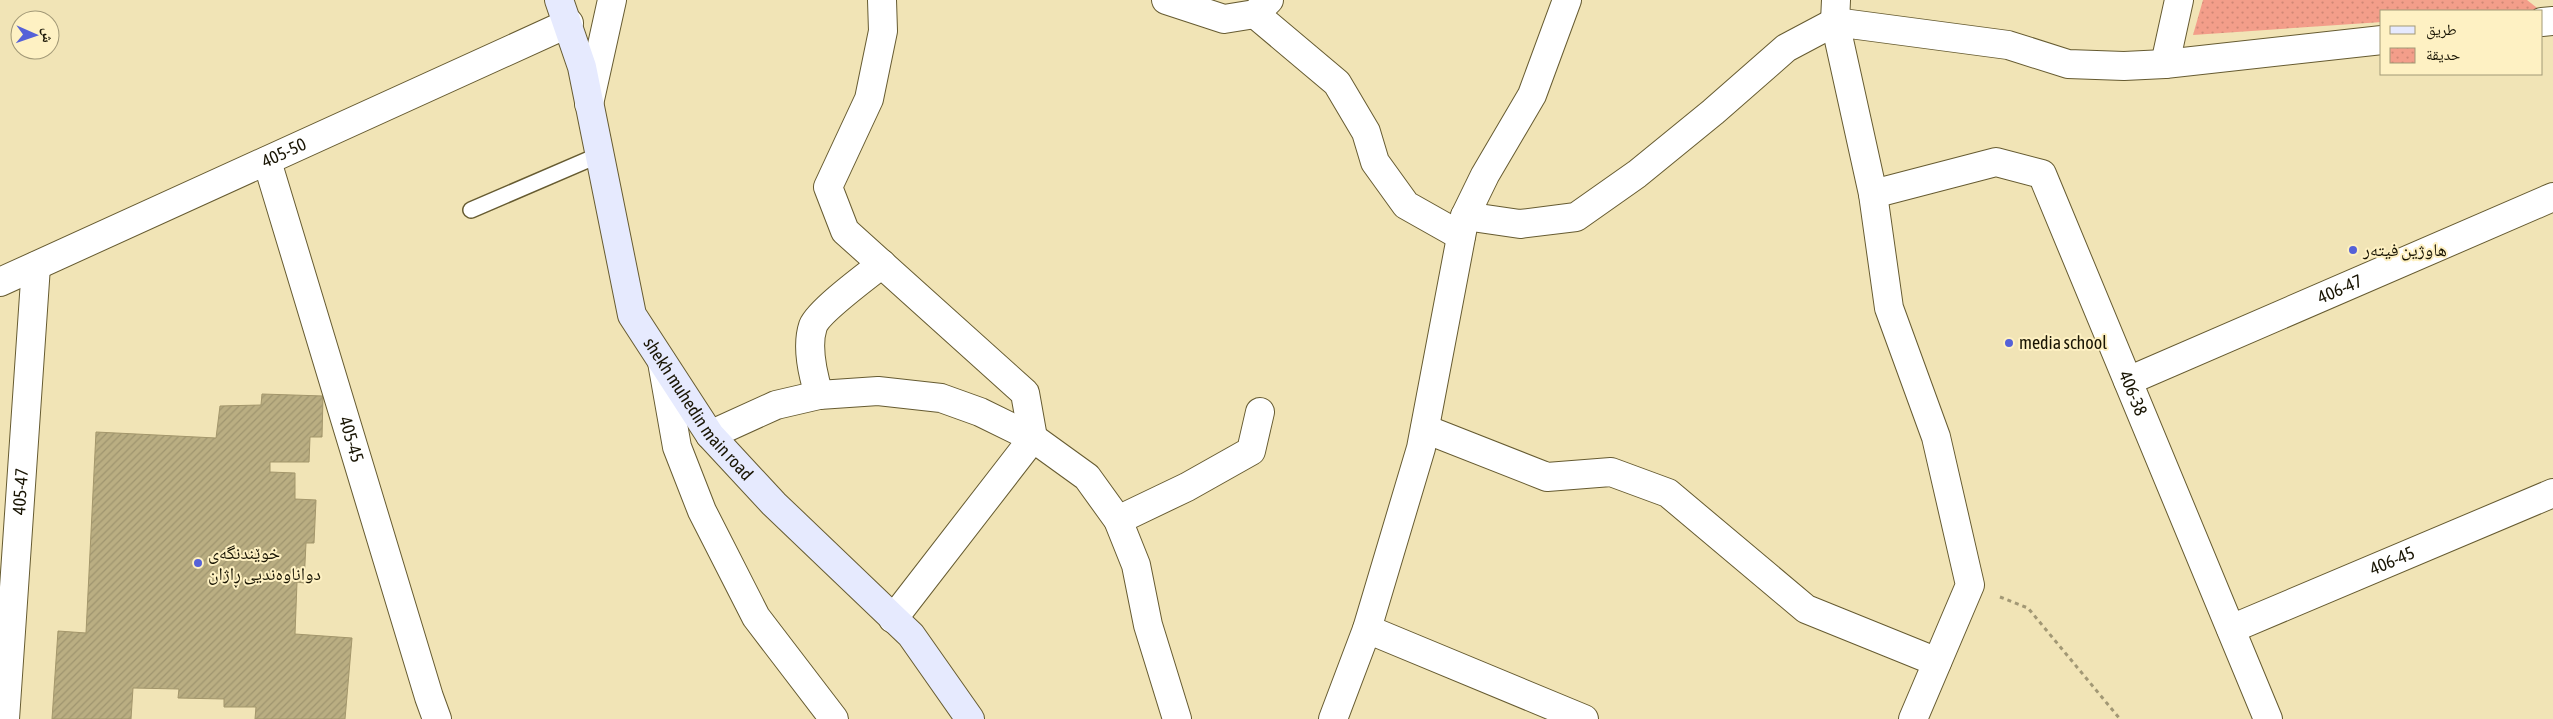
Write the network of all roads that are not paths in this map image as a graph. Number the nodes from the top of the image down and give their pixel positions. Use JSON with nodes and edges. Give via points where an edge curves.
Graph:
{"nodes":[{"id":1,"x":612,"y":0,"type":"edge"},
{"id":2,"x":882,"y":0,"type":"edge"},
{"id":3,"x":1166,"y":0,"type":"edge"},
{"id":4,"x":1567,"y":0,"type":"edge"},
{"id":5,"x":2179,"y":0,"type":"edge"},
{"id":6,"x":1262,"y":7,"type":"edge"},
{"id":7,"x":567,"y":8,"type":"edge"},
{"id":8,"x":1836,"y":11,"type":"edge"},
{"id":9,"x":2380,"y":40,"type":"edge"},
{"id":10,"x":2165,"y":64,"type":"junction"},
{"id":11,"x":589,"y":104,"type":"junction"},
{"id":12,"x":600,"y":155,"type":"junction"},
{"id":13,"x":267,"y":161,"type":"junction"},
{"id":14,"x":1873,"y":194,"type":"junction"},
{"id":15,"x":2553,"y":197,"type":"edge"},
{"id":16,"x":471,"y":210,"type":"dead end"},
{"id":17,"x":1463,"y":226,"type":"junction"},
{"id":18,"x":882,"y":264,"type":"junction"},
{"id":19,"x":36,"y":266,"type":"junction"},
{"id":20,"x":0,"y":282,"type":"edge"},
{"id":21,"x":662,"y":362,"type":"junction"},
{"id":22,"x":2128,"y":381,"type":"junction"},
{"id":23,"x":819,"y":395,"type":"junction"},
{"id":24,"x":1260,"y":412,"type":"dead end"},
{"id":25,"x":1425,"y":428,"type":"junction"},
{"id":26,"x":710,"y":434,"type":"junction"},
{"id":27,"x":1033,"y":438,"type":"junction"},
{"id":28,"x":2553,"y":493,"type":"edge"},
{"id":29,"x":1118,"y":520,"type":"junction"},
{"id":30,"x":893,"y":619,"type":"junction"},
{"id":31,"x":1367,"y":629,"type":"junction"},
{"id":32,"x":2231,"y":629,"type":"junction"},
{"id":33,"x":1938,"y":662,"type":"junction"},
{"id":34,"x":5,"y":719,"type":"edge"},
{"id":35,"x":437,"y":719,"type":"edge"},
{"id":36,"x":834,"y":719,"type":"edge"},
{"id":37,"x":970,"y":719,"type":"edge"},
{"id":38,"x":1177,"y":719,"type":"edge"},
{"id":39,"x":1333,"y":719,"type":"edge"},
{"id":40,"x":1584,"y":719,"type":"edge"},
{"id":41,"x":1912,"y":719,"type":"edge"},
{"id":42,"x":2268,"y":719,"type":"edge"}],
"edges":[{"from":1,"to":11,"type":"street"},
{"from":2,"to":18,"type":"street","via":[[883,32],[869,99],[828,187],[845,231]]},
{"from":3,"to":6,"type":"street","via":[[1224,19]]},
{"from":4,"to":17,"type":"street","via":[[1532,95],[1485,175]]},
{"from":5,"to":10,"type":"street"},
{"from":6,"to":17,"type":"street","via":[[1337,83],[1366,132],[1375,162],[1406,205]]},
{"from":7,"to":11,"type":"street","name":"shekh muhedin main road"},
{"from":7,"to":13,"type":"street","name":"405-50"},
{"from":8,"to":10,"type":"street","via":[[2008,45],[2068,64]]},
{"from":8,"to":14,"type":"street"},
{"from":8,"to":17,"type":"street","via":[[1786,48],[1637,174],[1576,217],[1520,224]]},
{"from":9,"to":10,"type":"street"},
{"from":11,"to":12,"type":"street","name":"shekh muhedin main road"},
{"from":12,"to":16,"type":"lane"},
{"from":12,"to":21,"type":"street","name":"shekh muhedin main road","via":[[632,315]]},
{"from":13,"to":19,"type":"street","name":"405-50"},
{"from":13,"to":35,"type":"street","name":"405-45"},
{"from":14,"to":22,"type":"street","name":"406-38","via":[[1996,162],[2042,174]]},
{"from":14,"to":33,"type":"street","via":[[1888,308],[1936,436],[1970,585]]},
{"from":15,"to":22,"type":"street","name":"406-47"},
{"from":17,"to":25,"type":"street"},
{"from":18,"to":23,"type":"street","via":[[847,290],[814,325],[810,365]]},
{"from":18,"to":27,"type":"street","via":[[1025,394]]},
{"from":19,"to":20,"type":"street","name":"405-50"},
{"from":19,"to":34,"type":"street","name":"405-47"},
{"from":21,"to":26,"type":"street","name":"shekh muhedin main road"},
{"from":21,"to":36,"type":"street","via":[[677,447],[702,511],[756,617]]},
{"from":22,"to":32,"type":"street","name":"406-38"},
{"from":23,"to":26,"type":"street","via":[[776,405]]},
{"from":23,"to":27,"type":"street","via":[[878,391],[941,398],[980,412]]},
{"from":24,"to":29,"type":"street","via":[[1251,451]]},
{"from":25,"to":31,"type":"street"},
{"from":25,"to":33,"type":"street","via":[[1547,477],[1611,472],[1668,494],[1806,609]]},
{"from":26,"to":30,"type":"street","name":"shekh muhedin main road","via":[[774,504]]},
{"from":27,"to":29,"type":"street","via":[[1087,477]]},
{"from":27,"to":30,"type":"street"},
{"from":28,"to":32,"type":"street","name":"406-45"},
{"from":29,"to":38,"type":"street","via":[[1136,565],[1148,625]]},
{"from":30,"to":37,"type":"street","name":"shekh muhedin main road","via":[[911,635]]},
{"from":31,"to":39,"type":"street"},
{"from":31,"to":40,"type":"street"},
{"from":32,"to":42,"type":"street","name":"406-38"},
{"from":33,"to":41,"type":"street"}]}
